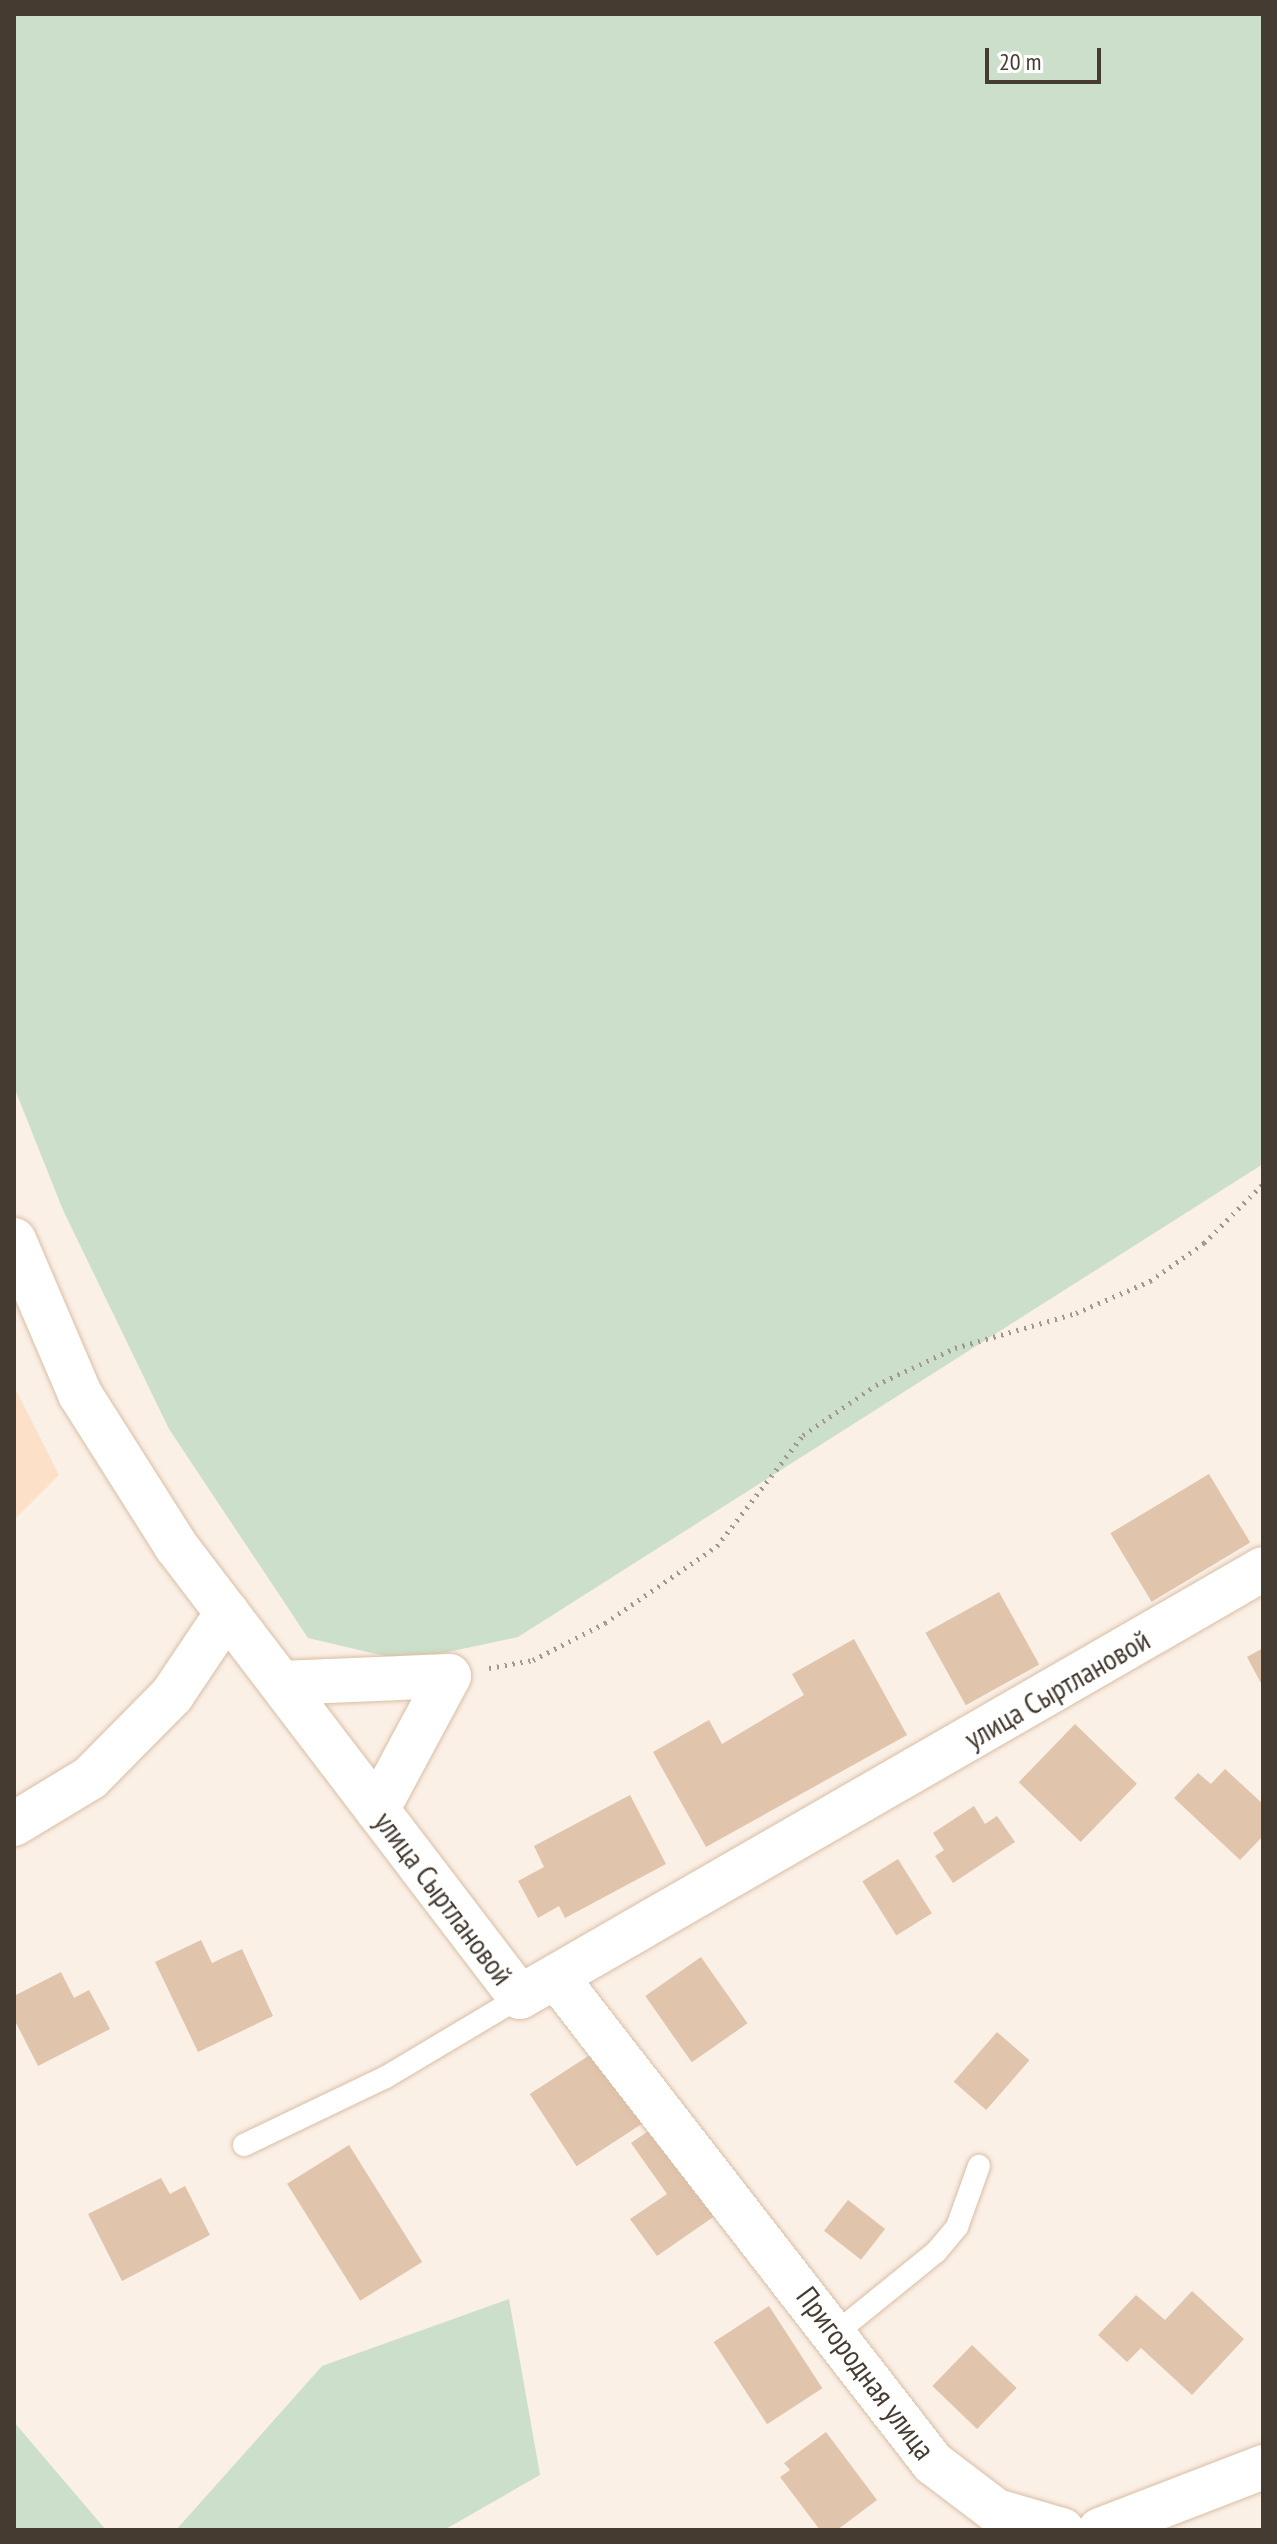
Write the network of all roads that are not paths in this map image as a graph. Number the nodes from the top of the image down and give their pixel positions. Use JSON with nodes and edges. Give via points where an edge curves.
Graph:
{"nodes":[{"id":1,"x":14,"y":1240,"type":"edge"},
{"id":2,"x":1263,"y":1569,"type":"edge"},
{"id":3,"x":227,"y":1613,"type":"junction"},
{"id":4,"x":281,"y":1683,"type":"junction"},
{"id":5,"x":377,"y":1810,"type":"junction"},
{"id":6,"x":14,"y":1824,"type":"edge"},
{"id":7,"x":539,"y":1988,"type":"junction"},
{"id":8,"x":244,"y":2145,"type":"dead end"},
{"id":9,"x":979,"y":2166,"type":"dead end"},
{"id":10,"x":836,"y":2333,"type":"junction"},
{"id":11,"x":1263,"y":2467,"type":"edge"},
{"id":12,"x":1107,"y":2529,"type":"edge"},
{"id":13,"x":1062,"y":2530,"type":"edge"}],
"edges":[{"from":1,"to":3,"type":"street","name":"улица Сыртлановой","via":[[80,1394],[176,1546]]},
{"from":2,"to":7,"type":"street","name":"улица Сыртлановой"},
{"from":3,"to":4,"type":"street","name":"улица Сыртлановой"},
{"from":3,"to":6,"type":"street","via":[[172,1695],[100,1767]]},
{"from":4,"to":5,"type":"street","name":"улица Сыртлановой"},
{"from":4,"to":5,"type":"street","via":[[449,1676]]},
{"from":5,"to":7,"type":"street","name":"улица Сыртлановой"},
{"from":7,"to":8,"type":"lane","via":[[386,2077]]},
{"from":7,"to":10,"type":"street","name":"Пригородная улица","via":[[738,2205]]},
{"from":9,"to":10,"type":"lane","via":[[957,2227],[936,2252]]},
{"from":10,"to":13,"type":"street","name":"Пригородная улица","via":[[933,2463],[996,2511]]},
{"from":11,"to":12,"type":"street"}]}
